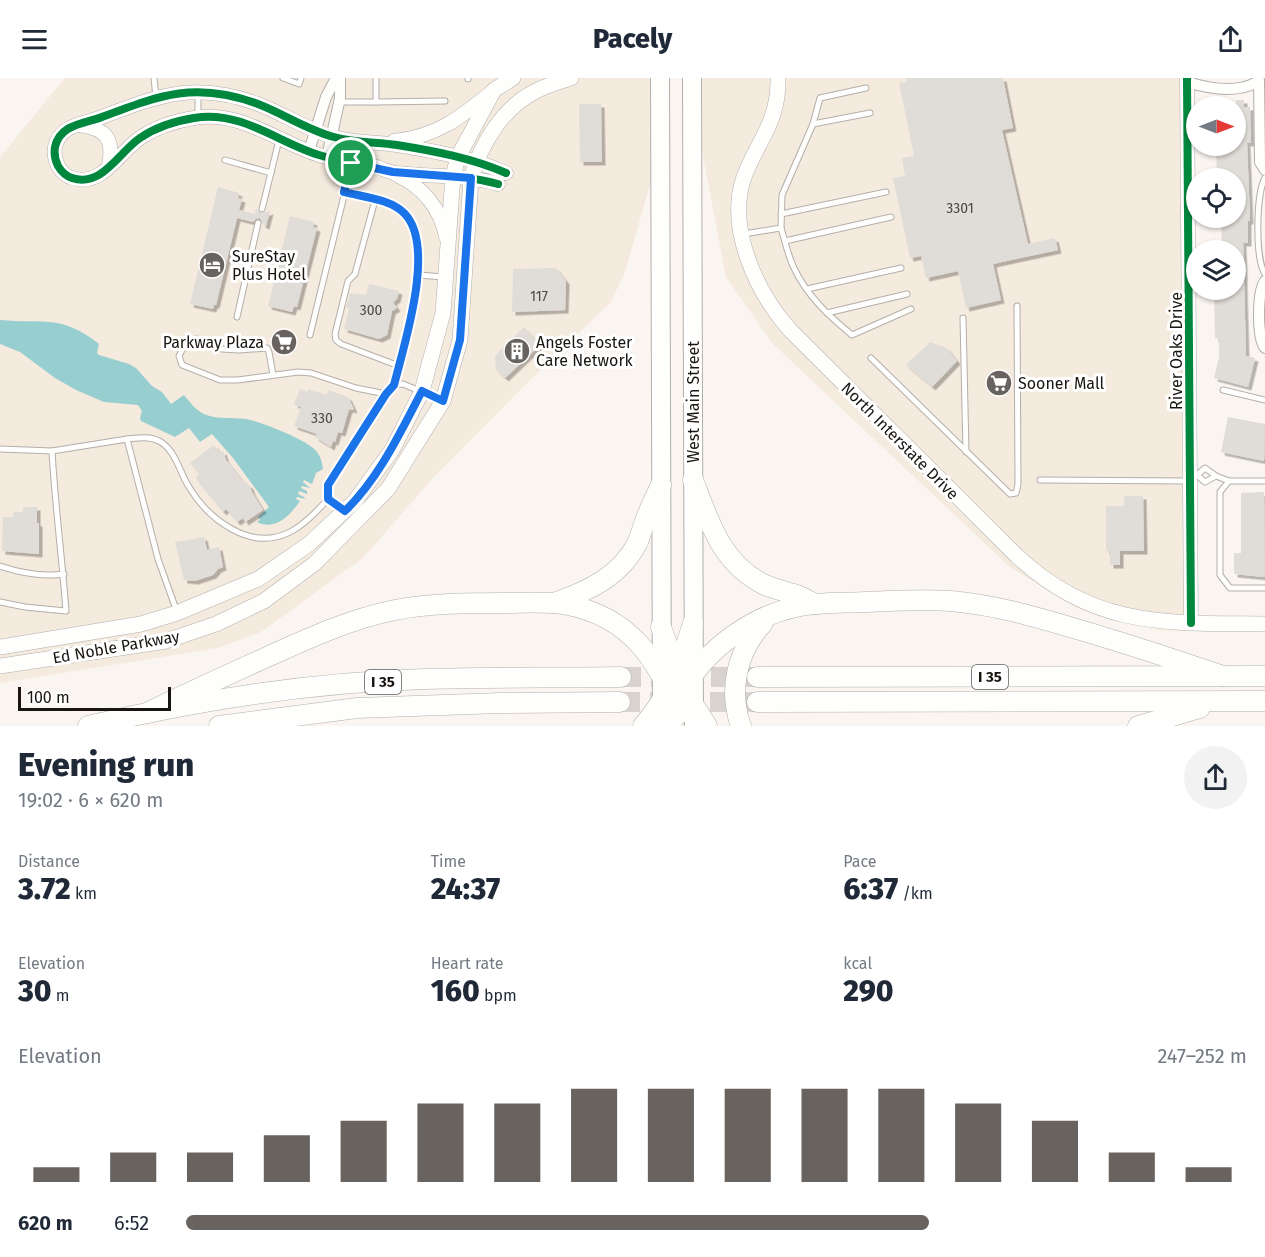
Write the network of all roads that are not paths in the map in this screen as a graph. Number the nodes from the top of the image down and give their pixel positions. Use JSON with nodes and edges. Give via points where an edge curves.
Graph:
{"nodes":[{"id":1,"x":154,"y":78,"type":"edge"},
{"id":2,"x":283,"y":78,"type":"edge"},
{"id":3,"x":302,"y":78,"type":"edge"},
{"id":4,"x":338,"y":78,"type":"edge"},
{"id":5,"x":376,"y":78,"type":"edge"},
{"id":6,"x":513,"y":78,"type":"edge"},
{"id":7,"x":571,"y":78,"type":"edge"},
{"id":8,"x":660,"y":78,"type":"edge"},
{"id":9,"x":692,"y":78,"type":"edge"},
{"id":10,"x":778,"y":78,"type":"edge"},
{"id":11,"x":1190,"y":79,"type":"edge"},
{"id":12,"x":1261,"y":80,"type":"edge"},
{"id":13,"x":866,"y":88,"type":"dead end"},
{"id":14,"x":494,"y":90,"type":"junction"},
{"id":15,"x":198,"y":92,"type":"junction"},
{"id":16,"x":156,"y":97,"type":"junction"},
{"id":17,"x":445,"y":101,"type":"dead end"},
{"id":18,"x":339,"y":102,"type":"junction"},
{"id":19,"x":376,"y":102,"type":"junction"},
{"id":20,"x":870,"y":113,"type":"dead end"},
{"id":21,"x":198,"y":117,"type":"junction"},
{"id":22,"x":813,"y":124,"type":"junction"},
{"id":23,"x":75,"y":125,"type":"junction"},
{"id":24,"x":316,"y":130,"type":"junction"},
{"id":25,"x":333,"y":137,"type":"junction"},
{"id":26,"x":280,"y":138,"type":"junction"},
{"id":27,"x":376,"y":143,"type":"junction"},
{"id":28,"x":309,"y":151,"type":"junction"},
{"id":29,"x":327,"y":157,"type":"junction"},
{"id":30,"x":458,"y":157,"type":"junction"},
{"id":31,"x":225,"y":160,"type":"dead end"},
{"id":32,"x":476,"y":162,"type":"junction"},
{"id":33,"x":351,"y":163,"type":"junction"},
{"id":34,"x":109,"y":166,"type":"junction"},
{"id":35,"x":1265,"y":170,"type":"edge"},
{"id":36,"x":393,"y":172,"type":"junction"},
{"id":37,"x":271,"y":173,"type":"junction"},
{"id":38,"x":453,"y":176,"type":"junction"},
{"id":39,"x":471,"y":178,"type":"junction"},
{"id":40,"x":1265,"y":178,"type":"edge"},
{"id":41,"x":344,"y":192,"type":"junction"},
{"id":42,"x":886,"y":192,"type":"dead end"},
{"id":43,"x":375,"y":200,"type":"junction"},
{"id":44,"x":262,"y":209,"type":"dead end"},
{"id":45,"x":781,"y":214,"type":"junction"},
{"id":46,"x":891,"y":217,"type":"dead end"},
{"id":47,"x":1262,"y":223,"type":"edge"},
{"id":48,"x":258,"y":224,"type":"dead end"},
{"id":49,"x":781,"y":228,"type":"junction"},
{"id":50,"x":741,"y":234,"type":"junction"},
{"id":51,"x":785,"y":241,"type":"junction"},
{"id":52,"x":448,"y":250,"type":"junction"},
{"id":53,"x":901,"y":268,"type":"dead end"},
{"id":54,"x":1265,"y":274,"type":"edge"},
{"id":55,"x":417,"y":275,"type":"junction"},
{"id":56,"x":446,"y":277,"type":"junction"},
{"id":57,"x":1265,"y":281,"type":"edge"},
{"id":58,"x":807,"y":289,"type":"junction"},
{"id":59,"x":907,"y":294,"type":"dead end"},
{"id":60,"x":1017,"y":306,"type":"dead end"},
{"id":61,"x":910,"y":309,"type":"dead end"},
{"id":62,"x":826,"y":313,"type":"junction"},
{"id":63,"x":237,"y":317,"type":"dead end"},
{"id":64,"x":963,"y":318,"type":"dead end"},
{"id":65,"x":310,"y":335,"type":"dead end"},
{"id":66,"x":1265,"y":348,"type":"edge"},
{"id":67,"x":871,"y":358,"type":"dead end"},
{"id":68,"x":399,"y":366,"type":"junction"},
{"id":69,"x":273,"y":375,"type":"junction"},
{"id":70,"x":394,"y":385,"type":"junction"},
{"id":71,"x":1223,"y":390,"type":"dead end"},
{"id":72,"x":422,"y":391,"type":"junction"},
{"id":73,"x":386,"y":394,"type":"junction"},
{"id":74,"x":1265,"y":400,"type":"edge"},
{"id":75,"x":443,"y":401,"type":"junction"},
{"id":76,"x":127,"y":439,"type":"junction"},
{"id":77,"x":0,"y":449,"type":"edge"},
{"id":78,"x":52,"y":451,"type":"junction"},
{"id":79,"x":966,"y":452,"type":"junction"},
{"id":80,"x":1216,"y":476,"type":"junction"},
{"id":81,"x":1192,"y":477,"type":"junction"},
{"id":82,"x":693,"y":480,"type":"junction"},
{"id":83,"x":1040,"y":480,"type":"dead end"},
{"id":84,"x":1229,"y":481,"type":"junction"},
{"id":85,"x":1265,"y":481,"type":"edge"},
{"id":86,"x":661,"y":485,"type":"junction"},
{"id":87,"x":328,"y":499,"type":"junction"},
{"id":88,"x":345,"y":511,"type":"junction"},
{"id":89,"x":0,"y":566,"type":"edge"},
{"id":90,"x":64,"y":574,"type":"junction"},
{"id":91,"x":1265,"y":588,"type":"edge"},
{"id":92,"x":0,"y":602,"type":"edge"},
{"id":93,"x":551,"y":604,"type":"junction"},
{"id":94,"x":815,"y":604,"type":"junction"},
{"id":95,"x":177,"y":613,"type":"junction"},
{"id":96,"x":771,"y":615,"type":"junction"},
{"id":97,"x":693,"y":623,"type":"joint"},
{"id":98,"x":1191,"y":623,"type":"junction"},
{"id":99,"x":1265,"y":624,"type":"edge"},
{"id":100,"x":661,"y":627,"type":"joint"},
{"id":101,"x":0,"y":647,"type":"edge"},
{"id":102,"x":0,"y":666,"type":"edge"},
{"id":103,"x":1223,"y":676,"type":"junction"},
{"id":104,"x":1265,"y":676,"type":"edge"},
{"id":105,"x":621,"y":677,"type":"tunnel mouth"},
{"id":106,"x":757,"y":677,"type":"tunnel mouth"},
{"id":107,"x":677,"y":694,"type":"edge"},
{"id":108,"x":1223,"y":701,"type":"junction"},
{"id":109,"x":1265,"y":701,"type":"edge"},
{"id":110,"x":620,"y":702,"type":"tunnel mouth"},
{"id":111,"x":757,"y":702,"type":"tunnel mouth"},
{"id":112,"x":147,"y":713,"type":"junction"},
{"id":113,"x":88,"y":726,"type":"edge"},
{"id":114,"x":219,"y":726,"type":"edge"},
{"id":115,"x":643,"y":726,"type":"edge"},
{"id":116,"x":662,"y":726,"type":"edge"},
{"id":117,"x":684,"y":726,"type":"edge"},
{"id":118,"x":694,"y":726,"type":"edge"},
{"id":119,"x":707,"y":726,"type":"edge"},
{"id":120,"x":741,"y":726,"type":"edge"},
{"id":121,"x":1137,"y":726,"type":"edge"}],
"edges":[{"from":1,"to":16,"type":"lane"},
{"from":2,"to":3,"type":"lane","via":[[299,84]]},
{"from":4,"to":18,"type":"street"},
{"from":4,"to":24,"type":"street","via":[[326,97]]},
{"from":5,"to":19,"type":"lane"},
{"from":6,"to":14,"type":"main road","name":"Ed Noble Parkway"},
{"from":7,"to":32,"type":"main road","name":"Ed Noble Parkway","via":[[534,91],[502,117]]},
{"from":8,"to":86,"type":"main road","name":"West Main Street"},
{"from":9,"to":82,"type":"main road","name":"West Main Street"},
{"from":10,"to":50,"type":"main road","name":"North Interstate Drive","via":[[772,121],[744,178]]},
{"from":11,"to":12,"type":"street","via":[[1209,88],[1248,88]]},
{"from":11,"to":81,"type":"street","name":"River Oaks Drive"},
{"from":12,"to":35,"type":"street","via":[[1260,162]]},
{"from":13,"to":22,"type":"lane","via":[[820,98]]},
{"from":14,"to":27,"type":"street","via":[[438,131]]},
{"from":14,"to":30,"type":"main road","name":"Ed Noble Parkway"},
{"from":15,"to":16,"type":"street"},
{"from":15,"to":21,"type":"lane"},
{"from":15,"to":24,"type":"street","via":[[219,93],[256,104]]},
{"from":16,"to":23,"type":"street"},
{"from":17,"to":19,"type":"lane"},
{"from":18,"to":19,"type":"lane"},
{"from":18,"to":25,"type":"street"},
{"from":20,"to":22,"type":"lane"},
{"from":21,"to":26,"type":"street","via":[[240,121]]},
{"from":21,"to":34,"type":"street","via":[[158,128],[124,150]]},
{"from":22,"to":45,"type":"lane","via":[[782,195]]},
{"from":23,"to":34,"type":"street","via":[[93,127],[106,135],[111,148]]},
{"from":23,"to":34,"type":"street","via":[[58,138],[55,154],[59,168],[70,177],[86,180]]},
{"from":24,"to":25,"type":"street"},
{"from":24,"to":28,"type":"street"},
{"from":25,"to":27,"type":"street"},
{"from":25,"to":29,"type":"street"},
{"from":26,"to":28,"type":"street"},
{"from":26,"to":37,"type":"lane"},
{"from":27,"to":30,"type":"street"},
{"from":28,"to":29,"type":"street"},
{"from":29,"to":33,"type":"street"},
{"from":30,"to":32,"type":"street"},
{"from":30,"to":38,"type":"main road","name":"Ed Noble Parkway"},
{"from":31,"to":37,"type":"lane"},
{"from":32,"to":39,"type":"main road","name":"Ed Noble Parkway"},
{"from":32,"to":39,"type":"street","via":[[502,179]]},
{"from":33,"to":36,"type":"street"},
{"from":33,"to":41,"type":"lane"},
{"from":36,"to":38,"type":"street"},
{"from":36,"to":52,"type":"street","via":[[423,191],[432,203],[444,225]]},
{"from":37,"to":44,"type":"lane"},
{"from":38,"to":39,"type":"street"},
{"from":38,"to":52,"type":"main road","name":"Ed Noble Parkway"},
{"from":39,"to":75,"type":"main road","name":"Ed Noble Parkway","via":[[460,340]]},
{"from":40,"to":47,"type":"lane","via":[[1259,194]]},
{"from":41,"to":43,"type":"lane"},
{"from":41,"to":65,"type":"lane"},
{"from":42,"to":45,"type":"lane"},
{"from":43,"to":55,"type":"lane","via":[[393,205],[405,214],[413,228]]},
{"from":43,"to":68,"type":"lane","via":[[335,334],[341,344]]},
{"from":45,"to":49,"type":"lane"},
{"from":46,"to":51,"type":"lane"},
{"from":47,"to":54,"type":"lane","via":[[1259,254]]},
{"from":48,"to":63,"type":"lane"},
{"from":49,"to":50,"type":"lane"},
{"from":49,"to":51,"type":"lane"},
{"from":50,"to":98,"type":"main road","name":"North Interstate Drive","via":[[751,270],[777,316],[1032,570],[1068,594],[1109,612],[1151,621]]},
{"from":51,"to":58,"type":"lane","via":[[793,268]]},
{"from":52,"to":56,"type":"main road","name":"Ed Noble Parkway"},
{"from":53,"to":58,"type":"lane"},
{"from":55,"to":56,"type":"lane"},
{"from":55,"to":68,"type":"lane"},
{"from":56,"to":72,"type":"main road","name":"Ed Noble Parkway","via":[[443,313]]},
{"from":57,"to":66,"type":"street","via":[[1260,295],[1260,336]]},
{"from":58,"to":62,"type":"lane"},
{"from":59,"to":62,"type":"lane"},
{"from":60,"to":79,"type":"lane","via":[[1016,493],[1010,494]]},
{"from":61,"to":62,"type":"lane","via":[[852,335]]},
{"from":64,"to":79,"type":"lane"},
{"from":67,"to":79,"type":"lane"},
{"from":68,"to":70,"type":"lane"},
{"from":69,"to":69,"type":"lane","via":[[220,380],[182,365],[179,356],[186,342],[198,339],[222,349],[267,348]]},
{"from":69,"to":73,"type":"lane","via":[[310,373]]},
{"from":70,"to":72,"type":"lane"},
{"from":70,"to":73,"type":"lane"},
{"from":71,"to":74,"type":"lane"},
{"from":72,"to":75,"type":"lane"},
{"from":72,"to":88,"type":"main road","name":"Ed Noble Parkway","via":[[392,450]]},
{"from":73,"to":87,"type":"lane","via":[[328,485]]},
{"from":75,"to":102,"type":"main road","name":"Ed Noble Parkway","via":[[388,489],[314,564],[264,601],[216,624],[166,640]]},
{"from":76,"to":78,"type":"lane"},
{"from":76,"to":87,"type":"lane","via":[[160,441],[201,504],[227,528],[252,538],[288,533]]},
{"from":76,"to":95,"type":"lane","via":[[158,559]]},
{"from":77,"to":78,"type":"lane"},
{"from":78,"to":90,"type":"lane"},
{"from":80,"to":81,"type":"lane","via":[[1205,482]]},
{"from":80,"to":81,"type":"lane","via":[[1205,468]]},
{"from":80,"to":84,"type":"lane"},
{"from":81,"to":83,"type":"lane"},
{"from":81,"to":98,"type":"street","name":"River Oaks Drive"},
{"from":82,"to":94,"type":"highway","via":[[716,537],[731,559],[756,580]]},
{"from":82,"to":97,"type":"main road","name":"West Main Street"},
{"from":84,"to":85,"type":"lane"},
{"from":84,"to":91,"type":"lane","via":[[1220,492],[1220,575],[1230,588]]},
{"from":86,"to":93,"type":"highway","via":[[639,540],[618,568],[594,587]]},
{"from":86,"to":100,"type":"main road","name":"West Main Street"},
{"from":87,"to":88,"type":"lane"},
{"from":88,"to":95,"type":"main road","name":"Ed Noble Parkway","via":[[309,544],[258,579]]},
{"from":89,"to":90,"type":"lane","via":[[28,574]]},
{"from":90,"to":92,"type":"lane","via":[[66,611]]},
{"from":93,"to":107,"type":"highway","via":[[581,609],[609,620],[640,644]]},
{"from":93,"to":112,"type":"highway","via":[[439,604],[394,610],[322,632]]},
{"from":94,"to":96,"type":"highway"},
{"from":94,"to":103,"type":"highway","via":[[927,600],[986,606],[1041,618]]},
{"from":95,"to":101,"type":"main road","name":"Ed Noble Parkway","via":[[141,624]]},
{"from":96,"to":107,"type":"highway","via":[[728,640]]},
{"from":96,"to":120,"type":"highway","via":[[745,645],[740,658],[735,697]]},
{"from":97,"to":107,"type":"highway"},
{"from":98,"to":99,"type":"main road","name":"North Interstate Drive"},
{"from":100,"to":107,"type":"highway"},
{"from":103,"to":104,"type":"highway","number":"I 35"},
{"from":103,"to":106,"type":"highway","number":"I 35"},
{"from":105,"to":112,"type":"highway","number":"I 35","via":[[424,679],[340,685],[270,692]]},
{"from":107,"to":115,"type":"highway"},
{"from":107,"to":116,"type":"main road"},
{"from":107,"to":117,"type":"highway"},
{"from":107,"to":118,"type":"main road"},
{"from":107,"to":119,"type":"highway"},
{"from":108,"to":109,"type":"highway","number":"I 35"},
{"from":108,"to":111,"type":"highway","number":"I 35"},
{"from":108,"to":121,"type":"highway"},
{"from":110,"to":114,"type":"highway","number":"I 35","via":[[357,708]]},
{"from":112,"to":113,"type":"highway","number":"I 35"}]}
